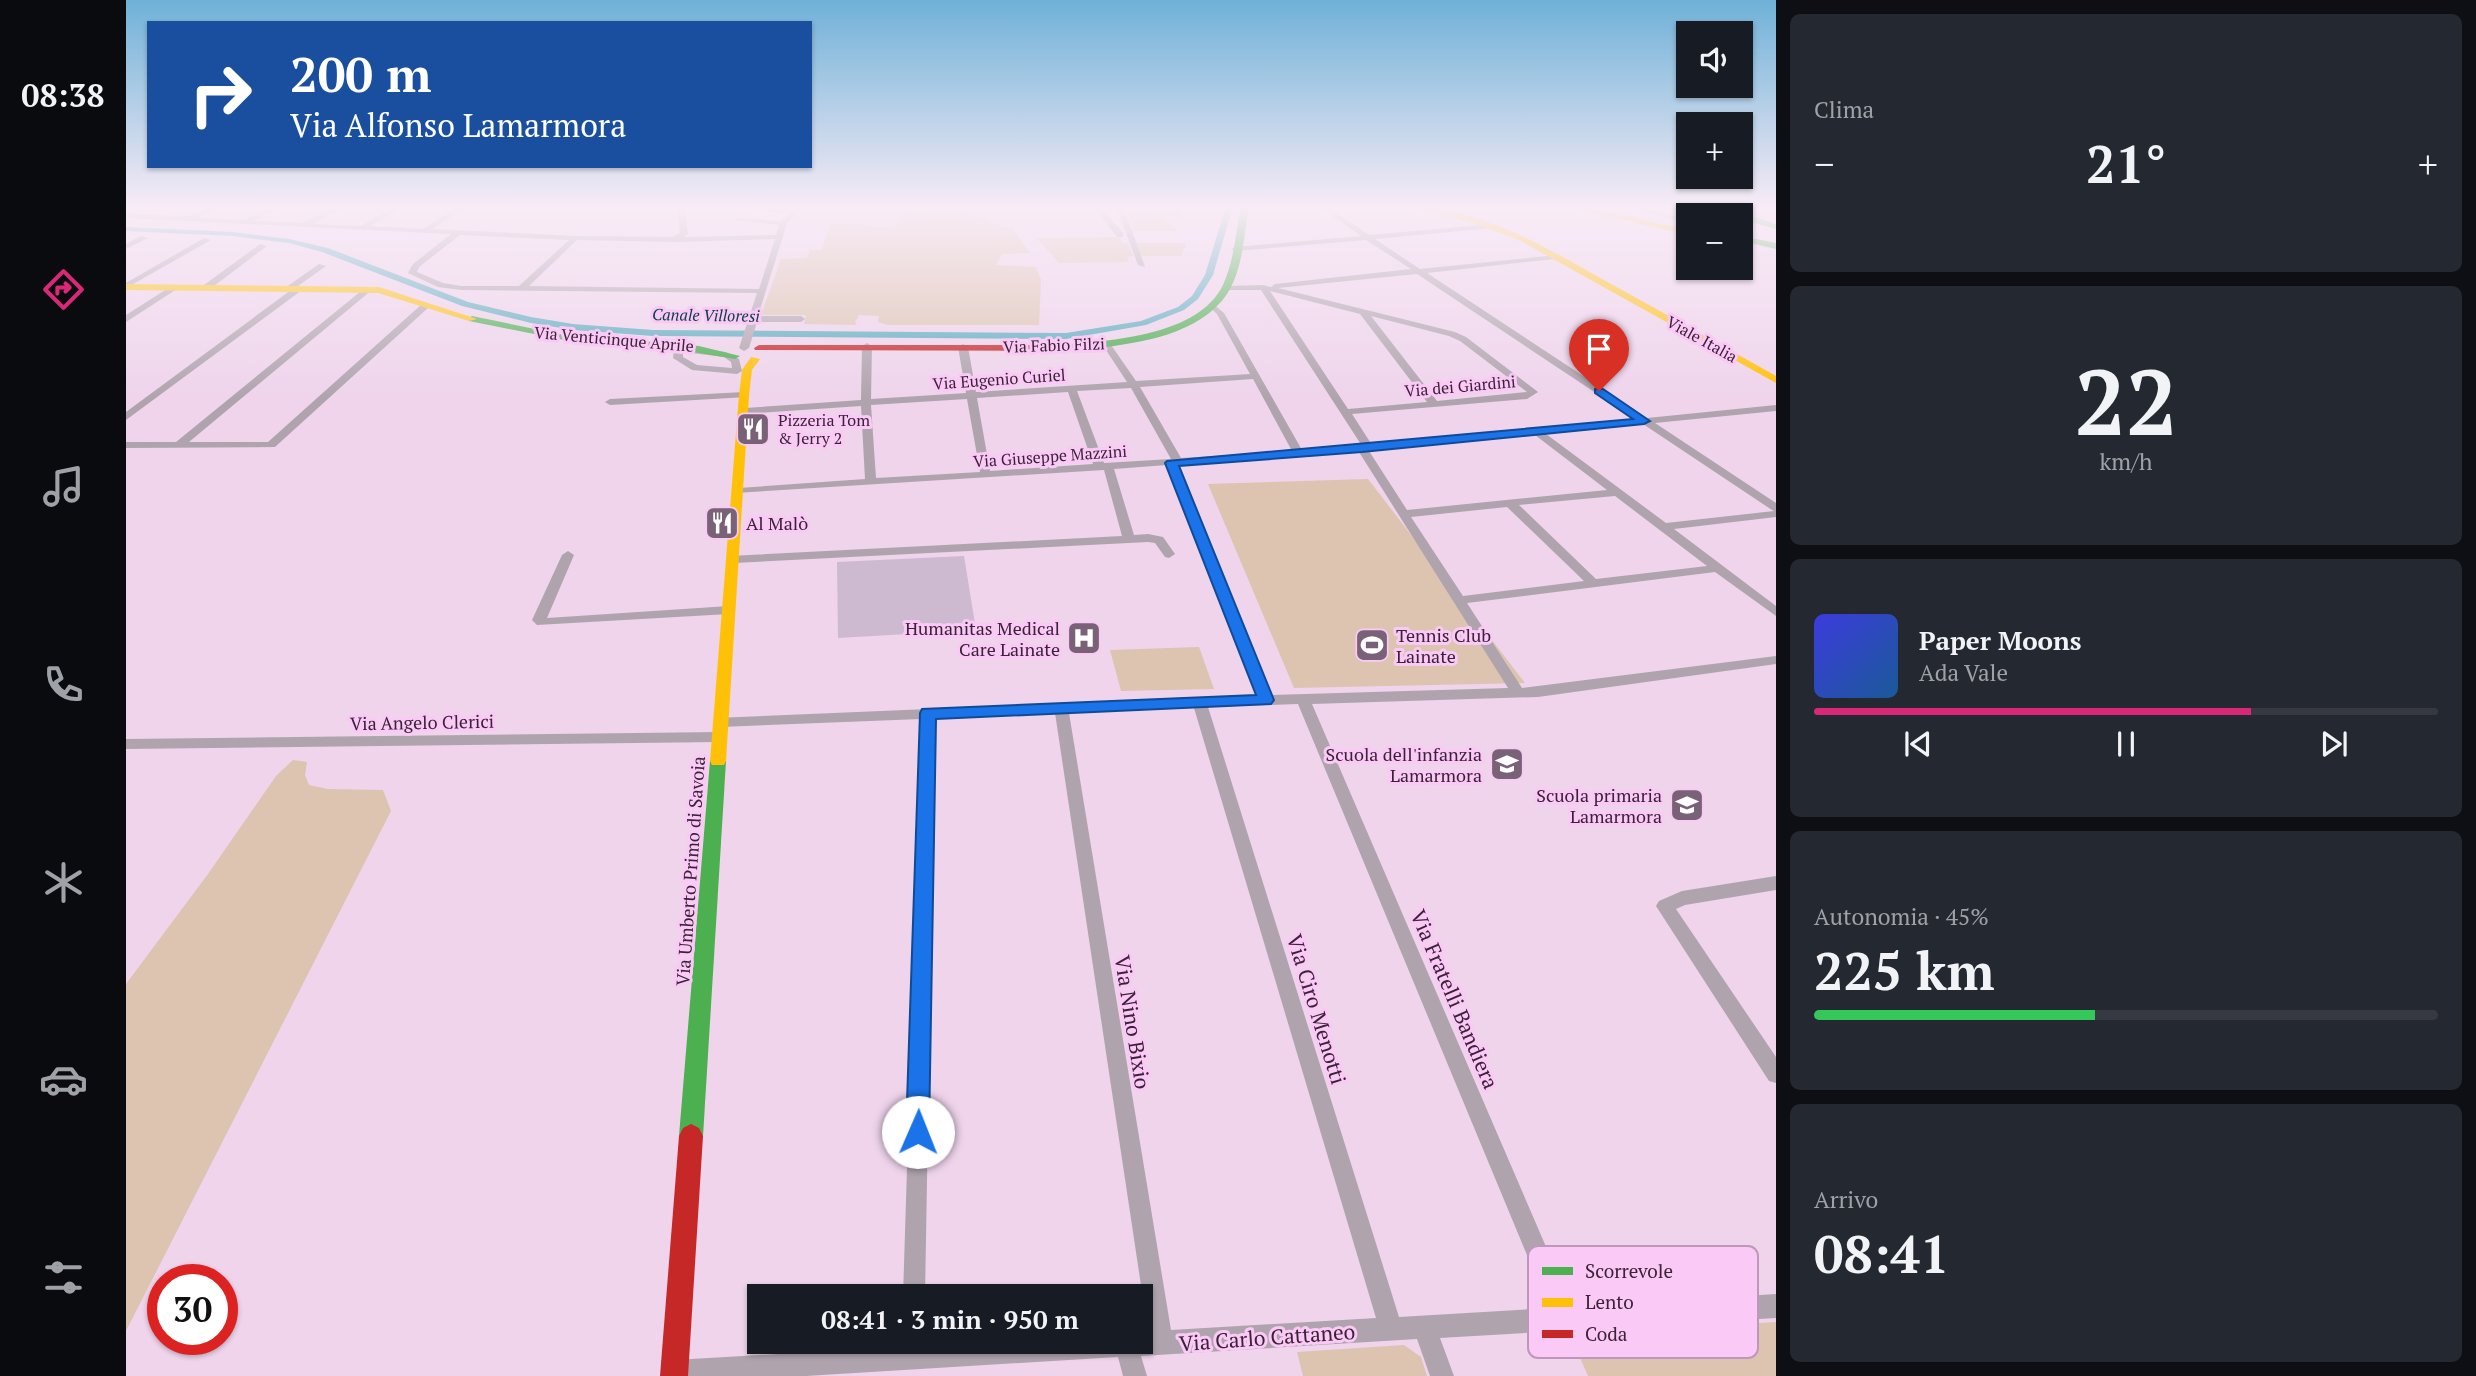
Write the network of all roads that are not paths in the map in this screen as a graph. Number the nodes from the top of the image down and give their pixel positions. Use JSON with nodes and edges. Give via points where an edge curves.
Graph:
{"nodes":[{"id":1,"x":155,"y":270,"type":"edge"},
{"id":2,"x":231,"y":270,"type":"edge"},
{"id":3,"x":317,"y":270,"type":"edge"},
{"id":4,"x":414,"y":270,"type":"edge"},
{"id":5,"x":541,"y":270,"type":"edge"},
{"id":6,"x":768,"y":270,"type":"edge"},
{"id":7,"x":1231,"y":270,"type":"edge"},
{"id":8,"x":1416,"y":270,"type":"edge"},
{"id":9,"x":1418,"y":270,"type":"edge"},
{"id":10,"x":1579,"y":270,"type":"edge"},
{"id":11,"x":1227,"y":285,"type":"junction"},
{"id":12,"x":126,"y":287,"type":"edge"},
{"id":13,"x":176,"y":287,"type":"junction"},
{"id":14,"x":1264,"y":287,"type":"junction"},
{"id":15,"x":207,"y":288,"type":"junction"},
{"id":16,"x":294,"y":288,"type":"junction"},
{"id":17,"x":369,"y":289,"type":"junction"},
{"id":18,"x":521,"y":289,"type":"junction"},
{"id":19,"x":761,"y":290,"type":"junction"},
{"id":20,"x":425,"y":306,"type":"junction"},
{"id":21,"x":1212,"y":306,"type":"junction"},
{"id":22,"x":1363,"y":312,"type":"junction"},
{"id":23,"x":126,"y":319,"type":"edge"},
{"id":24,"x":801,"y":319,"type":"dead end"},
{"id":25,"x":753,"y":323,"type":"junction"},
{"id":26,"x":1106,"y":344,"type":"junction"},
{"id":27,"x":867,"y":346,"type":"junction"},
{"id":28,"x":963,"y":347,"type":"junction"},
{"id":29,"x":744,"y":355,"type":"junction"},
{"id":30,"x":1257,"y":376,"type":"junction"},
{"id":31,"x":1776,"y":380,"type":"edge"},
{"id":32,"x":1135,"y":385,"type":"junction"},
{"id":33,"x":1072,"y":390,"type":"junction"},
{"id":34,"x":971,"y":396,"type":"junction"},
{"id":35,"x":610,"y":402,"type":"dead end"},
{"id":36,"x":744,"y":403,"type":"junction"},
{"id":37,"x":866,"y":404,"type":"junction"},
{"id":38,"x":1434,"y":404,"type":"junction"},
{"id":39,"x":1776,"y":408,"type":"edge"},
{"id":40,"x":1346,"y":412,"type":"junction"},
{"id":41,"x":126,"y":417,"type":"edge"},
{"id":42,"x":1644,"y":421,"type":"junction"},
{"id":43,"x":1536,"y":431,"type":"junction"},
{"id":44,"x":126,"y":445,"type":"edge"},
{"id":45,"x":179,"y":445,"type":"junction"},
{"id":46,"x":1366,"y":448,"type":"junction"},
{"id":47,"x":1325,"y":451,"type":"junction"},
{"id":48,"x":1299,"y":453,"type":"junction"},
{"id":49,"x":1175,"y":463,"type":"junction"},
{"id":50,"x":1370,"y":463,"type":"junction"},
{"id":51,"x":1104,"y":467,"type":"junction"},
{"id":52,"x":986,"y":476,"type":"junction"},
{"id":53,"x":870,"y":483,"type":"junction"},
{"id":54,"x":739,"y":491,"type":"junction"},
{"id":55,"x":1617,"y":492,"type":"junction"},
{"id":56,"x":1510,"y":503,"type":"junction"},
{"id":57,"x":1776,"y":508,"type":"edge"},
{"id":58,"x":1404,"y":514,"type":"junction"},
{"id":59,"x":1776,"y":514,"type":"edge"},
{"id":60,"x":1663,"y":527,"type":"junction"},
{"id":61,"x":1129,"y":539,"type":"junction"},
{"id":62,"x":1169,"y":554,"type":"dead end"},
{"id":63,"x":568,"y":555,"type":"dead end"},
{"id":64,"x":734,"y":559,"type":"junction"},
{"id":65,"x":1718,"y":568,"type":"junction"},
{"id":66,"x":1594,"y":584,"type":"junction"},
{"id":67,"x":1460,"y":600,"type":"junction"},
{"id":68,"x":729,"y":610,"type":"junction"},
{"id":69,"x":1776,"y":612,"type":"edge"},
{"id":70,"x":1776,"y":660,"type":"edge"},
{"id":71,"x":1518,"y":692,"type":"junction"},
{"id":72,"x":1303,"y":699,"type":"junction"},
{"id":73,"x":1266,"y":700,"type":"junction"},
{"id":74,"x":1199,"y":702,"type":"junction"},
{"id":75,"x":1061,"y":708,"type":"junction"},
{"id":76,"x":928,"y":713,"type":"junction"},
{"id":77,"x":719,"y":729,"type":"junction"},
{"id":78,"x":126,"y":744,"type":"edge"},
{"id":79,"x":1776,"y":883,"type":"edge"},
{"id":80,"x":1776,"y":1074,"type":"edge"},
{"id":81,"x":1535,"y":1246,"type":"edge"},
{"id":82,"x":914,"y":1284,"type":"edge"},
{"id":83,"x":1776,"y":1306,"type":"edge"},
{"id":84,"x":1758,"y":1307,"type":"edge"},
{"id":85,"x":1528,"y":1321,"type":"edge"},
{"id":86,"x":1424,"y":1328,"type":"junction"},
{"id":87,"x":1391,"y":1329,"type":"junction"},
{"id":88,"x":1161,"y":1343,"type":"junction"},
{"id":89,"x":1153,"y":1344,"type":"edge"},
{"id":90,"x":872,"y":1354,"type":"edge"},
{"id":91,"x":1129,"y":1354,"type":"edge"},
{"id":92,"x":674,"y":1374,"type":"edge"},
{"id":93,"x":1135,"y":1376,"type":"edge"},
{"id":94,"x":1442,"y":1376,"type":"edge"}],
"edges":[{"from":1,"to":12,"type":"street"},
{"from":2,"to":15,"type":"street"},
{"from":3,"to":16,"type":"street"},
{"from":4,"to":18,"type":"street","via":[[454,287]]},
{"from":5,"to":18,"type":"street"},
{"from":6,"to":19,"type":"street","name":"Via Umberto Primo di Savoia"},
{"from":7,"to":11,"type":"main road","name":"Via Fabio Filzi"},
{"from":8,"to":14,"type":"street"},
{"from":9,"to":42,"type":"street"},
{"from":10,"to":31,"type":"main road","name":"Viale Italia"},
{"from":11,"to":14,"type":"street"},
{"from":11,"to":21,"type":"main road","name":"Via Fabio Filzi"},
{"from":12,"to":13,"type":"main road","name":"Via Venticinque Aprile"},
{"from":13,"to":15,"type":"main road","name":"Via Venticinque Aprile"},
{"from":13,"to":23,"type":"street"},
{"from":14,"to":22,"type":"street","name":"Via dei Giardini"},
{"from":14,"to":40,"type":"street"},
{"from":15,"to":16,"type":"main road","name":"Via Venticinque Aprile"},
{"from":16,"to":17,"type":"main road","name":"Via Venticinque Aprile"},
{"from":16,"to":41,"type":"street"},
{"from":17,"to":20,"type":"main road","name":"Via Venticinque Aprile"},
{"from":17,"to":45,"type":"street"},
{"from":18,"to":19,"type":"street"},
{"from":19,"to":25,"type":"street","name":"Via Umberto Primo di Savoia"},
{"from":20,"to":29,"type":"main road","name":"Via Venticinque Aprile","via":[[541,334]]},
{"from":20,"to":45,"type":"street","via":[[271,445]]},
{"from":21,"to":26,"type":"main road","name":"Via Fabio Filzi","via":[[1180,325]]},
{"from":21,"to":30,"type":"street"},
{"from":22,"to":38,"type":"street"},
{"from":22,"to":38,"type":"street","name":"Via dei Giardini","via":[[1463,339],[1533,392]]},
{"from":24,"to":25,"type":"street"},
{"from":25,"to":29,"type":"street","name":"Via Umberto Primo di Savoia"},
{"from":26,"to":28,"type":"main road","name":"Via Fabio Filzi"},
{"from":26,"to":32,"type":"street"},
{"from":27,"to":28,"type":"main road","name":"Via Fabio Filzi"},
{"from":27,"to":29,"type":"main road","name":"Via Fabio Filzi","via":[[781,348]]},
{"from":27,"to":37,"type":"street"},
{"from":28,"to":34,"type":"street"},
{"from":29,"to":29,"type":"street","via":[[736,362],[726,355],[679,349],[678,358],[695,368]]},
{"from":29,"to":36,"type":"main road","name":"Via Umberto Primo di Savoia"},
{"from":30,"to":32,"type":"street","name":"Via Eugenio Curiel"},
{"from":30,"to":48,"type":"street"},
{"from":32,"to":33,"type":"street","name":"Via Eugenio Curiel"},
{"from":32,"to":49,"type":"street"},
{"from":33,"to":34,"type":"street","name":"Via Eugenio Curiel"},
{"from":33,"to":51,"type":"street"},
{"from":34,"to":37,"type":"street","name":"Via Eugenio Curiel"},
{"from":34,"to":52,"type":"street"},
{"from":35,"to":36,"type":"street","name":"Via Eugenio Curiel"},
{"from":36,"to":37,"type":"street","name":"Via Eugenio Curiel"},
{"from":36,"to":54,"type":"main road","name":"Via Umberto Primo di Savoia"},
{"from":37,"to":53,"type":"street"},
{"from":38,"to":40,"type":"street","name":"Via dei Giardini"},
{"from":39,"to":42,"type":"street","name":"Via Giuseppe Mazzini"},
{"from":40,"to":46,"type":"street"},
{"from":42,"to":43,"type":"street","name":"Via Giuseppe Mazzini"},
{"from":42,"to":57,"type":"street"},
{"from":43,"to":46,"type":"street","name":"Via Giuseppe Mazzini"},
{"from":43,"to":55,"type":"street"},
{"from":44,"to":45,"type":"street"},
{"from":46,"to":47,"type":"street","name":"Via Giuseppe Mazzini"},
{"from":46,"to":50,"type":"street"},
{"from":47,"to":48,"type":"street","name":"Via Giuseppe Mazzini"},
{"from":47,"to":50,"type":"street"},
{"from":48,"to":49,"type":"street","name":"Via Giuseppe Mazzini"},
{"from":49,"to":51,"type":"street","name":"Via Giuseppe Mazzini"},
{"from":49,"to":73,"type":"street"},
{"from":50,"to":58,"type":"street"},
{"from":51,"to":52,"type":"street","name":"Via Giuseppe Mazzini"},
{"from":51,"to":61,"type":"street"},
{"from":52,"to":53,"type":"street","name":"Via Giuseppe Mazzini"},
{"from":53,"to":54,"type":"street","name":"Via Giuseppe Mazzini"},
{"from":54,"to":64,"type":"main road","name":"Via Umberto Primo di Savoia"},
{"from":55,"to":56,"type":"street"},
{"from":55,"to":60,"type":"street"},
{"from":56,"to":58,"type":"street"},
{"from":56,"to":66,"type":"street"},
{"from":58,"to":67,"type":"street"},
{"from":59,"to":60,"type":"street"},
{"from":60,"to":65,"type":"street"},
{"from":61,"to":62,"type":"street","via":[[1158,540]]},
{"from":61,"to":64,"type":"street"},
{"from":63,"to":68,"type":"street","via":[[539,620],[542,622]]},
{"from":64,"to":68,"type":"main road","name":"Via Umberto Primo di Savoia"},
{"from":65,"to":66,"type":"street"},
{"from":65,"to":69,"type":"street"},
{"from":66,"to":67,"type":"street"},
{"from":67,"to":71,"type":"street"},
{"from":68,"to":77,"type":"main road","name":"Via Umberto Primo di Savoia"},
{"from":70,"to":71,"type":"street","name":"Via Angelo Clerici"},
{"from":71,"to":72,"type":"street","name":"Via Angelo Clerici"},
{"from":72,"to":73,"type":"street","name":"Via Angelo Clerici"},
{"from":72,"to":81,"type":"street","name":"Via Fratelli Bandiera"},
{"from":73,"to":74,"type":"street","name":"Via Angelo Clerici"},
{"from":74,"to":75,"type":"street","name":"Via Angelo Clerici"},
{"from":74,"to":87,"type":"street","name":"Via Ciro Menotti"},
{"from":75,"to":76,"type":"street","name":"Via Angelo Clerici"},
{"from":75,"to":88,"type":"street","name":"Via Nino Bixio"},
{"from":76,"to":77,"type":"street","name":"Via Angelo Clerici"},
{"from":76,"to":82,"type":"street"},
{"from":77,"to":78,"type":"street","name":"Via Angelo Clerici"},
{"from":77,"to":92,"type":"main road","name":"Via Umberto Primo di Savoia"},
{"from":79,"to":80,"type":"street","via":[[1682,898],[1665,906]]},
{"from":83,"to":84,"type":"street","name":"Via Carlo Cattaneo"},
{"from":85,"to":86,"type":"street","name":"Via Carlo Cattaneo"},
{"from":86,"to":87,"type":"street","name":"Via Carlo Cattaneo"},
{"from":86,"to":94,"type":"street"},
{"from":87,"to":88,"type":"street","name":"Via Carlo Cattaneo"},
{"from":88,"to":89,"type":"street","name":"Via Carlo Cattaneo"},
{"from":90,"to":92,"type":"street","name":"Via Carlo Cattaneo"},
{"from":91,"to":93,"type":"street"}]}
